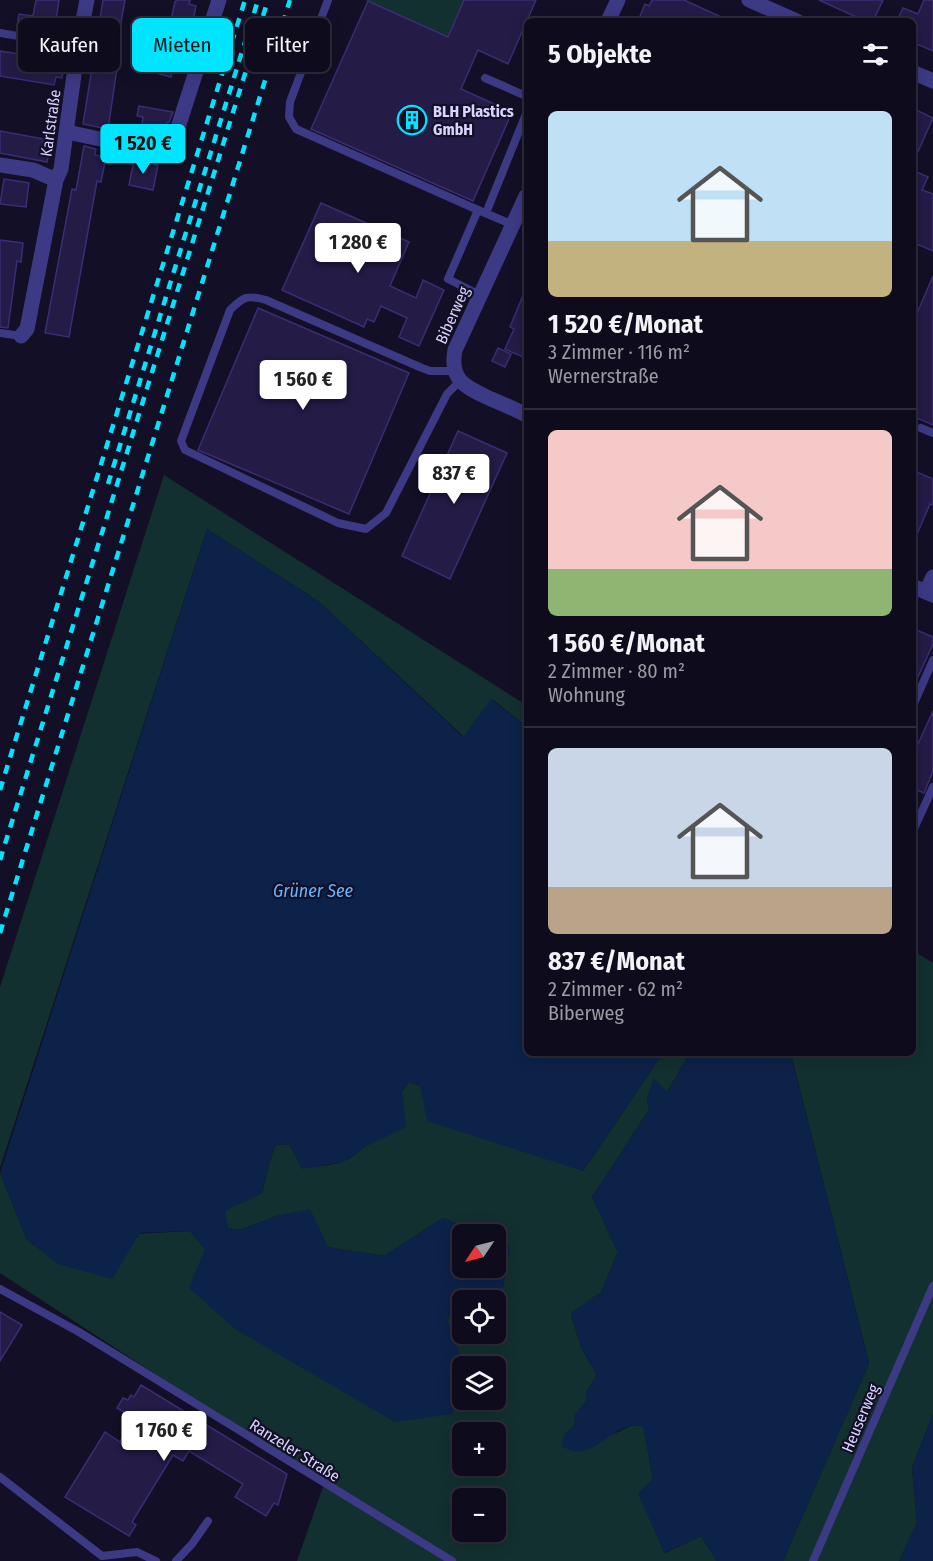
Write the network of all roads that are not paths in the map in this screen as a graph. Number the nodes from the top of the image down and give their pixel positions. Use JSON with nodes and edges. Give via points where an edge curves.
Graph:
{"nodes":[{"id":1,"x":87,"y":0,"type":"edge"},
{"id":2,"x":219,"y":0,"type":"edge"},
{"id":3,"x":328,"y":0,"type":"edge"},
{"id":4,"x":618,"y":0,"type":"edge"},
{"id":5,"x":749,"y":0,"type":"edge"},
{"id":6,"x":83,"y":18,"type":"edge"},
{"id":7,"x":609,"y":18,"type":"edge"},
{"id":8,"x":790,"y":18,"type":"edge"},
{"id":9,"x":0,"y":33,"type":"edge"},
{"id":10,"x":18,"y":36,"type":"edge"},
{"id":11,"x":75,"y":72,"type":"edge"},
{"id":12,"x":916,"y":74,"type":"edge"},
{"id":13,"x":485,"y":78,"type":"dead end"},
{"id":14,"x":933,"y":81,"type":"edge"},
{"id":15,"x":524,"y":95,"type":"edge"},
{"id":16,"x":524,"y":118,"type":"edge"},
{"id":17,"x":68,"y":132,"type":"junction"},
{"id":18,"x":0,"y":165,"type":"edge"},
{"id":19,"x":56,"y":180,"type":"junction"},
{"id":20,"x":524,"y":200,"type":"edge"},
{"id":21,"x":482,"y":212,"type":"junction"},
{"id":22,"x":513,"y":225,"type":"junction"},
{"id":23,"x":480,"y":295,"type":"junction"},
{"id":24,"x":0,"y":333,"type":"edge"},
{"id":25,"x":21,"y":336,"type":"joint"},
{"id":26,"x":457,"y":376,"type":"junction"},
{"id":27,"x":524,"y":414,"type":"edge"},
{"id":28,"x":921,"y":428,"type":"dead end"},
{"id":29,"x":933,"y":433,"type":"edge"},
{"id":30,"x":933,"y":576,"type":"edge"},
{"id":31,"x":924,"y":591,"type":"edge"},
{"id":32,"x":933,"y":660,"type":"edge"},
{"id":33,"x":916,"y":699,"type":"edge"},
{"id":34,"x":933,"y":787,"type":"edge"},
{"id":35,"x":916,"y":824,"type":"edge"},
{"id":36,"x":933,"y":1286,"type":"edge"},
{"id":37,"x":0,"y":1289,"type":"edge"},
{"id":38,"x":0,"y":1477,"type":"edge"},
{"id":39,"x":208,"y":1521,"type":"dead end"},
{"id":40,"x":156,"y":1561,"type":"edge"},
{"id":41,"x":176,"y":1561,"type":"edge"},
{"id":42,"x":452,"y":1561,"type":"edge"},
{"id":43,"x":813,"y":1561,"type":"edge"}],
"edges":[{"from":1,"to":6,"type":"street","name":"Karlstraße"},
{"from":2,"to":17,"type":"street","via":[[169,150],[161,152]]},
{"from":3,"to":21,"type":"lane","via":[[290,102],[289,117],[296,129]]},
{"from":4,"to":7,"type":"street"},
{"from":5,"to":8,"type":"street"},
{"from":9,"to":10,"type":"lane"},
{"from":11,"to":17,"type":"street","name":"Karlstraße"},
{"from":12,"to":14,"type":"street"},
{"from":13,"to":15,"type":"lane"},
{"from":16,"to":21,"type":"lane"},
{"from":17,"to":19,"type":"street","name":"Karlstraße"},
{"from":18,"to":19,"type":"street","name":"Karlstraße","via":[[33,170]]},
{"from":19,"to":25,"type":"street","name":"Karlstraße","via":[[27,329]]},
{"from":20,"to":22,"type":"street","name":"Biberweg"},
{"from":21,"to":22,"type":"lane"},
{"from":21,"to":23,"type":"lane","via":[[448,279]]},
{"from":22,"to":23,"type":"street","name":"Biberweg"},
{"from":23,"to":26,"type":"street","name":"Biberweg","via":[[455,350]]},
{"from":24,"to":25,"type":"lane"},
{"from":26,"to":26,"type":"lane","via":[[422,369],[266,300],[242,298],[230,310],[181,441],[185,450],[338,523],[366,529],[386,513]]},
{"from":26,"to":27,"type":"street","via":[[467,388]]},
{"from":28,"to":29,"type":"lane"},
{"from":30,"to":31,"type":"street"},
{"from":32,"to":33,"type":"lane"},
{"from":34,"to":35,"type":"lane"},
{"from":36,"to":43,"type":"lane","name":"Heuserweg"},
{"from":37,"to":42,"type":"lane","name":"Ranzeler Straße","via":[[80,1332]]},
{"from":38,"to":40,"type":"lane","via":[[102,1556],[137,1552]]},
{"from":39,"to":41,"type":"lane"}]}
